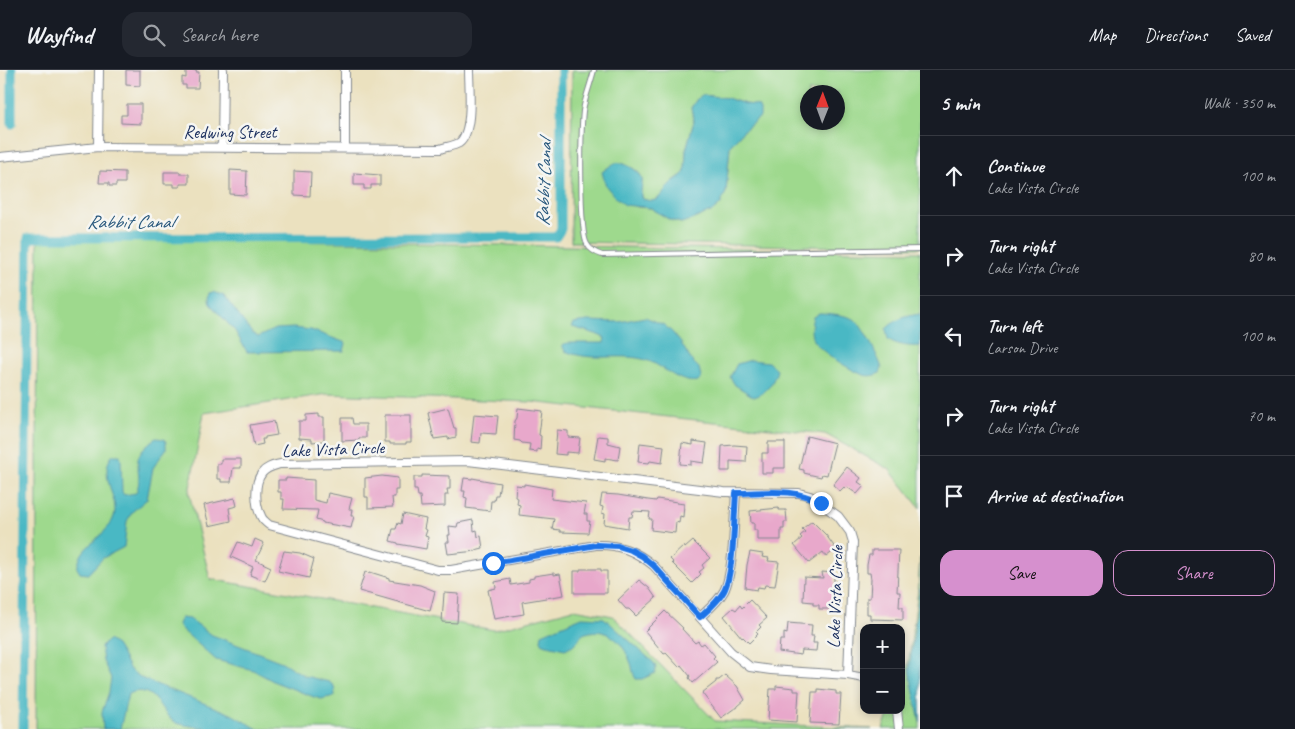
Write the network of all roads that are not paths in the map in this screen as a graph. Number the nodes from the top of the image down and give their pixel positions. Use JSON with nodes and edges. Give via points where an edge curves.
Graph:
{"nodes":[{"id":1,"x":99,"y":70,"type":"edge"},
{"id":2,"x":223,"y":70,"type":"edge"},
{"id":3,"x":345,"y":70,"type":"edge"},
{"id":4,"x":469,"y":70,"type":"edge"},
{"id":5,"x":594,"y":70,"type":"edge"},
{"id":6,"x":98,"y":147,"type":"junction"},
{"id":7,"x":222,"y":147,"type":"junction"},
{"id":8,"x":345,"y":147,"type":"junction"},
{"id":9,"x":0,"y":157,"type":"edge"},
{"id":10,"x":920,"y":249,"type":"edge"},
{"id":11,"x":736,"y":493,"type":"junction"},
{"id":12,"x":700,"y":617,"type":"junction"},
{"id":13,"x":848,"y":675,"type":"junction"},
{"id":14,"x":860,"y":677,"type":"edge"},
{"id":15,"x":897,"y":714,"type":"edge"},
{"id":16,"x":899,"y":729,"type":"edge"}],
"edges":[{"from":1,"to":6,"type":"street"},
{"from":2,"to":7,"type":"street"},
{"from":3,"to":8,"type":"street"},
{"from":4,"to":8,"type":"street","name":"Redwing Street","via":[[469,121],[459,143],[440,149]]},
{"from":5,"to":10,"type":"lane","via":[[583,109],[582,213],[584,237],[594,252],[602,255]]},
{"from":6,"to":7,"type":"street","name":"Redwing Street"},
{"from":6,"to":9,"type":"street","name":"Redwing Street"},
{"from":7,"to":8,"type":"street","name":"Redwing Street"},
{"from":11,"to":12,"type":"street","via":[[731,562],[725,589]]},
{"from":11,"to":12,"type":"street","name":"Lake Vista Circle","via":[[448,460],[280,464],[269,467],[257,484],[258,508],[261,518],[269,525],[438,570],[596,545],[631,550],[654,566]]},
{"from":11,"to":13,"type":"street","name":"Lake Vista Circle","via":[[788,492],[810,496],[838,516],[850,532],[853,542]]},
{"from":12,"to":13,"type":"street","name":"Lake Vista Circle","via":[[731,652],[750,667]]},
{"from":13,"to":14,"type":"street","name":"Lake Vista Circle"},
{"from":15,"to":16,"type":"street"}]}
